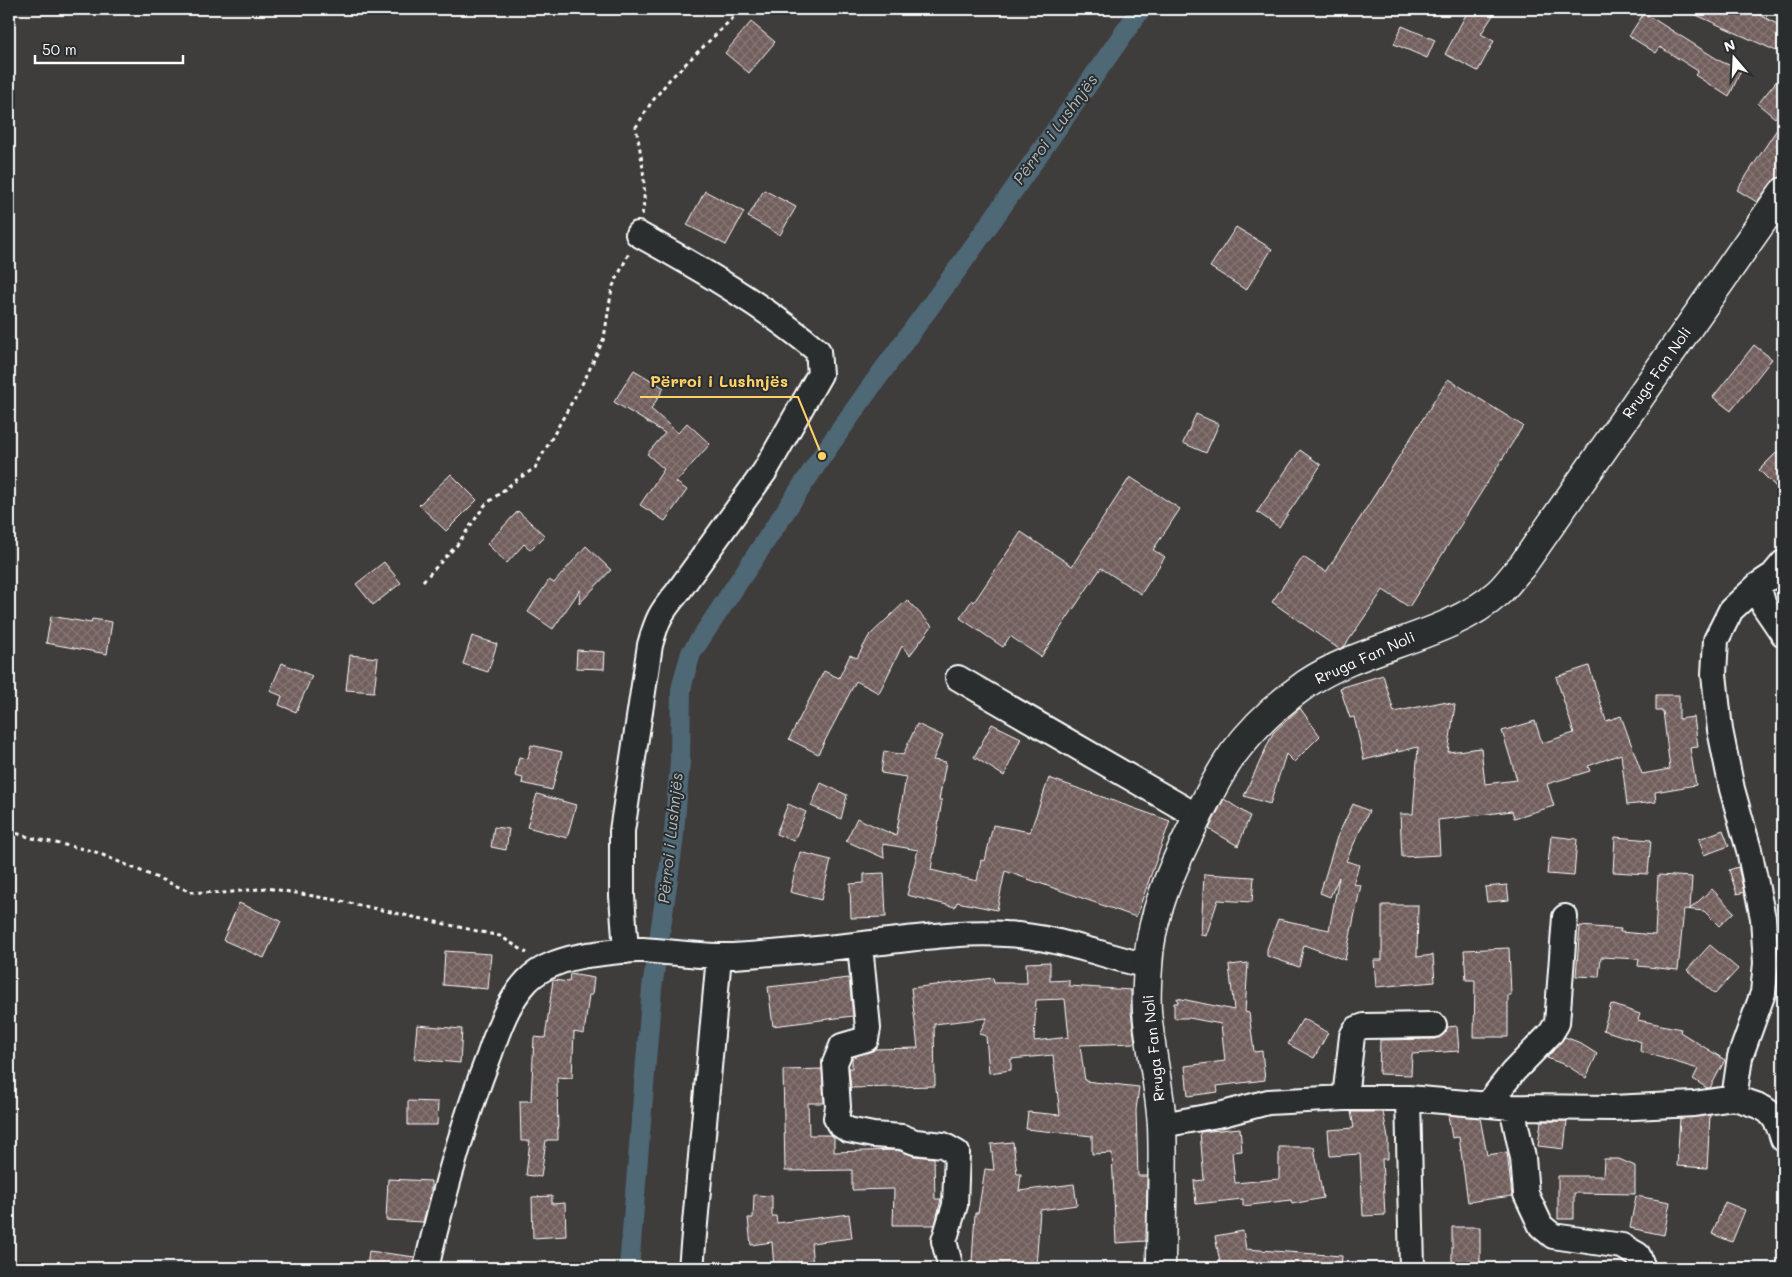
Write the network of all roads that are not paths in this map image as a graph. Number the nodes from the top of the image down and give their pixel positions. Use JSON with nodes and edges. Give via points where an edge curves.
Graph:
{"nodes":[{"id":1,"x":1783,"y":192,"type":"edge"},
{"id":2,"x":638,"y":234,"type":"road end"},
{"id":3,"x":1783,"y":563,"type":"edge"},
{"id":4,"x":1758,"y":585,"type":"junction"},
{"id":5,"x":1783,"y":634,"type":"edge"},
{"id":6,"x":958,"y":678,"type":"dead end"},
{"id":7,"x":1198,"y":816,"type":"junction"},
{"id":8,"x":1564,"y":917,"type":"dead end"},
{"id":9,"x":860,"y":945,"type":"junction"},
{"id":10,"x":629,"y":950,"type":"junction"},
{"id":11,"x":709,"y":955,"type":"junction"},
{"id":12,"x":1148,"y":966,"type":"junction"},
{"id":13,"x":1434,"y":1025,"type":"dead end"},
{"id":14,"x":1345,"y":1098,"type":"junction"},
{"id":15,"x":1408,"y":1098,"type":"junction"},
{"id":16,"x":1734,"y":1098,"type":"junction"},
{"id":17,"x":1487,"y":1105,"type":"junction"},
{"id":18,"x":1512,"y":1108,"type":"junction"},
{"id":19,"x":1162,"y":1125,"type":"junction"},
{"id":20,"x":1783,"y":1139,"type":"edge"},
{"id":21,"x":426,"y":1268,"type":"edge"},
{"id":22,"x":691,"y":1268,"type":"edge"},
{"id":23,"x":951,"y":1268,"type":"edge"},
{"id":24,"x":1161,"y":1268,"type":"edge"},
{"id":25,"x":1412,"y":1268,"type":"edge"},
{"id":26,"x":1642,"y":1268,"type":"edge"}],
"edges":[{"from":1,"to":7,"type":"main road","name":"Rruga Fan Noli","via":[[1522,566],[1499,592],[1448,624],[1345,664],[1308,683],[1281,703],[1232,754]]},
{"from":2,"to":10,"type":"street","via":[[722,282],[790,328],[818,352],[820,374],[766,471],[661,612],[656,625],[650,645],[622,831],[622,896]]},
{"from":3,"to":4,"type":"street"},
{"from":4,"to":5,"type":"street","via":[[1764,606]]},
{"from":4,"to":16,"type":"street","via":[[1730,610],[1716,640],[1714,674],[1720,730],[1763,918],[1766,963],[1763,993],[1740,1057]]},
{"from":6,"to":7,"type":"street"},
{"from":7,"to":12,"type":"main road","name":"Rruga Fan Noli","via":[[1181,849],[1156,915]]},
{"from":8,"to":17,"type":"street","via":[[1556,1023]]},
{"from":9,"to":11,"type":"street"},
{"from":9,"to":12,"type":"street","via":[[934,936],[1004,933],[1062,942]]},
{"from":9,"to":23,"type":"street","via":[[868,1028],[866,1039],[842,1046],[835,1063],[836,1118],[848,1130],[873,1136],[902,1137],[943,1146],[957,1153],[955,1206],[944,1241]]},
{"from":10,"to":11,"type":"street"},
{"from":10,"to":21,"type":"street","via":[[583,956],[542,969],[517,992],[505,1014],[473,1098]]},
{"from":11,"to":22,"type":"street"},
{"from":12,"to":19,"type":"main road","name":"Rruga Fan Noli","via":[[1147,1011]]},
{"from":13,"to":14,"type":"street","via":[[1364,1026],[1356,1029],[1352,1036]]},
{"from":14,"to":15,"type":"street"},
{"from":14,"to":19,"type":"street","via":[[1268,1102]]},
{"from":15,"to":17,"type":"street"},
{"from":15,"to":25,"type":"street"},
{"from":16,"to":18,"type":"street","via":[[1694,1104],[1613,1108]]},
{"from":16,"to":20,"type":"street","via":[[1764,1107],[1778,1123]]},
{"from":17,"to":18,"type":"street"},
{"from":18,"to":26,"type":"street","via":[[1523,1158],[1526,1194],[1541,1226],[1553,1236],[1622,1246],[1638,1255]]},
{"from":19,"to":24,"type":"main road","name":"Rruga Fan Noli"}]}
